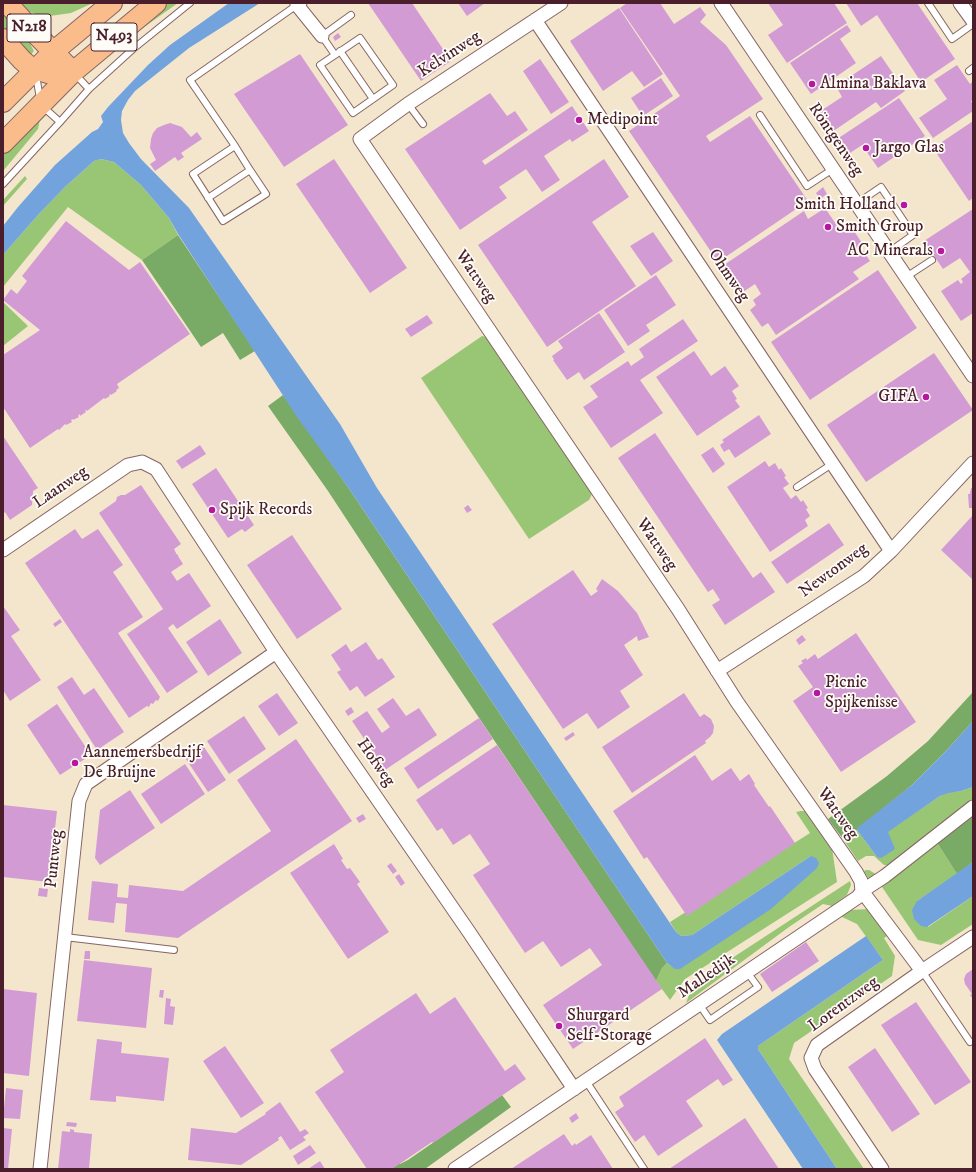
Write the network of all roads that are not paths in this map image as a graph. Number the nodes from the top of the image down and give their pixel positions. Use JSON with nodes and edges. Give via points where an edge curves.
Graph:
{"nodes":[{"id":1,"x":7,"y":3,"type":"edge"},
{"id":2,"x":112,"y":3,"type":"edge"},
{"id":3,"x":156,"y":3,"type":"edge"},
{"id":4,"x":190,"y":3,"type":"edge"},
{"id":5,"x":561,"y":3,"type":"edge"},
{"id":6,"x":721,"y":3,"type":"edge"},
{"id":7,"x":928,"y":3,"type":"edge"},
{"id":8,"x":299,"y":4,"type":"edge"},
{"id":9,"x":969,"y":13,"type":"edge"},
{"id":10,"x":351,"y":15,"type":"dead end"},
{"id":11,"x":535,"y":20,"type":"junction"},
{"id":12,"x":322,"y":36,"type":"junction"},
{"id":13,"x":3,"y":39,"type":"edge"},
{"id":14,"x":52,"y":52,"type":"junction"},
{"id":15,"x":338,"y":53,"type":"junction"},
{"id":16,"x":36,"y":70,"type":"junction"},
{"id":17,"x":73,"y":72,"type":"junction"},
{"id":18,"x":89,"y":89,"type":"junction"},
{"id":19,"x":373,"y":99,"type":"junction"},
{"id":20,"x":3,"y":102,"type":"edge"},
{"id":21,"x":408,"y":104,"type":"junction"},
{"id":22,"x":41,"y":105,"type":"junction"},
{"id":23,"x":760,"y":115,"type":"dead end"},
{"id":24,"x":60,"y":122,"type":"junction"},
{"id":25,"x":423,"y":124,"type":"dead end"},
{"id":26,"x":360,"y":139,"type":"joint"},
{"id":27,"x":3,"y":143,"type":"edge"},
{"id":28,"x":234,"y":146,"type":"junction"},
{"id":29,"x":833,"y":169,"type":"junction"},
{"id":30,"x":250,"y":170,"type":"junction"},
{"id":31,"x":3,"y":184,"type":"edge"},
{"id":32,"x":208,"y":198,"type":"junction"},
{"id":33,"x":856,"y":204,"type":"junction"},
{"id":34,"x":889,"y":252,"type":"junction"},
{"id":35,"x":932,"y":260,"type":"dead end"},
{"id":36,"x":906,"y":277,"type":"junction"},
{"id":37,"x":973,"y":376,"type":"edge"},
{"id":38,"x":142,"y":462,"type":"joint"},
{"id":39,"x":973,"y":463,"type":"edge"},
{"id":40,"x":832,"y":464,"type":"junction"},
{"id":41,"x":798,"y":487,"type":"dead end"},
{"id":42,"x":3,"y":550,"type":"edge"},
{"id":43,"x":890,"y":552,"type":"junction"},
{"id":44,"x":276,"y":652,"type":"junction"},
{"id":45,"x":717,"y":671,"type":"junction"},
{"id":46,"x":973,"y":807,"type":"edge"},
{"id":47,"x":862,"y":890,"type":"junction"},
{"id":48,"x":973,"y":937,"type":"edge"},
{"id":49,"x":65,"y":938,"type":"junction"},
{"id":50,"x":174,"y":950,"type":"dead end"},
{"id":51,"x":922,"y":971,"type":"junction"},
{"id":52,"x":747,"y":972,"type":"junction"},
{"id":53,"x":699,"y":1004,"type":"junction"},
{"id":54,"x":970,"y":1042,"type":"dead end"},
{"id":55,"x":586,"y":1081,"type":"junction"},
{"id":56,"x":574,"y":1089,"type":"junction"},
{"id":57,"x":40,"y":1169,"type":"edge"},
{"id":58,"x":455,"y":1169,"type":"edge"},
{"id":59,"x":644,"y":1169,"type":"edge"},
{"id":60,"x":882,"y":1169,"type":"edge"}],
"edges":[{"from":1,"to":14,"type":"main road","number":"N218"},
{"from":2,"to":14,"type":"main road","number":"N493"},
{"from":3,"to":17,"type":"main road","number":"N493"},
{"from":4,"to":18,"type":"lane"},
{"from":5,"to":11,"type":"street","name":"Kelvinweg"},
{"from":6,"to":29,"type":"street","name":"Röntgenweg"},
{"from":7,"to":9,"type":"lane","via":[[952,39]]},
{"from":8,"to":12,"type":"street"},
{"from":8,"to":28,"type":"lane","via":[[190,80]]},
{"from":10,"to":12,"type":"lane"},
{"from":11,"to":21,"type":"street","name":"Kelvinweg"},
{"from":11,"to":40,"type":"street","name":"Ohmweg"},
{"from":12,"to":15,"type":"lane"},
{"from":13,"to":16,"type":"main road","number":"N218","via":[[26,64]]},
{"from":14,"to":16,"type":"main road","number":"N493"},
{"from":14,"to":17,"type":"main road","number":"N218"},
{"from":15,"to":19,"type":"lane"},
{"from":15,"to":19,"type":"lane","via":[[320,65],[353,113]]},
{"from":15,"to":19,"type":"lane","via":[[360,38],[392,85]]},
{"from":16,"to":17,"type":"main road","number":"N218","via":[[51,74]]},
{"from":16,"to":20,"type":"main road"},
{"from":16,"to":22,"type":"lane"},
{"from":17,"to":18,"type":"lane"},
{"from":17,"to":22,"type":"main road"},
{"from":18,"to":24,"type":"lane"},
{"from":21,"to":25,"type":"lane"},
{"from":21,"to":26,"type":"street","name":"Kelvinweg"},
{"from":22,"to":24,"type":"lane"},
{"from":22,"to":27,"type":"main road"},
{"from":23,"to":29,"type":"lane","via":[[807,186]]},
{"from":24,"to":31,"type":"lane"},
{"from":26,"to":45,"type":"street","name":"Wattweg","via":[[678,609]]},
{"from":28,"to":30,"type":"lane"},
{"from":28,"to":32,"type":"lane","via":[[193,174]]},
{"from":29,"to":33,"type":"street","name":"Röntgenweg"},
{"from":30,"to":32,"type":"lane"},
{"from":30,"to":32,"type":"lane","via":[[266,194],[223,221]]},
{"from":33,"to":34,"type":"street","name":"Röntgenweg"},
{"from":33,"to":34,"type":"lane","via":[[881,187],[913,235]]},
{"from":34,"to":36,"type":"street","name":"Röntgenweg"},
{"from":35,"to":36,"type":"lane"},
{"from":36,"to":37,"type":"street","name":"Röntgenweg"},
{"from":38,"to":42,"type":"street","name":"Laanweg","via":[[128,465]]},
{"from":38,"to":44,"type":"street","name":"Hofweg","via":[[156,469]]},
{"from":39,"to":43,"type":"street","name":"Newtonweg"},
{"from":40,"to":41,"type":"lane"},
{"from":40,"to":43,"type":"street","name":"Ohmweg"},
{"from":43,"to":45,"type":"street","name":"Newtonweg","via":[[864,576]]},
{"from":44,"to":49,"type":"street","name":"Puntweg","via":[[86,784],[79,801]]},
{"from":44,"to":56,"type":"street","name":"Hofweg"},
{"from":45,"to":47,"type":"street","name":"Wattweg","via":[[856,872]]},
{"from":46,"to":47,"type":"street","name":"Malledijk","via":[[885,876]]},
{"from":47,"to":51,"type":"street","name":"Wattweg"},
{"from":47,"to":52,"type":"street","name":"Malledijk","via":[[858,897]]},
{"from":48,"to":51,"type":"street","name":"Lorentzweg"},
{"from":49,"to":50,"type":"lane"},
{"from":49,"to":57,"type":"street","name":"Puntweg"},
{"from":51,"to":54,"type":"lane"},
{"from":51,"to":60,"type":"street","name":"Lorentzweg","via":[[817,1045],[811,1058],[815,1069]]},
{"from":52,"to":53,"type":"street","name":"Malledijk"},
{"from":52,"to":53,"type":"lane","via":[[758,987],[710,1020]]},
{"from":53,"to":55,"type":"street","name":"Malledijk"},
{"from":55,"to":56,"type":"street","name":"Malledijk"},
{"from":55,"to":59,"type":"lane"},
{"from":56,"to":58,"type":"street","name":"Malledijk"}]}
